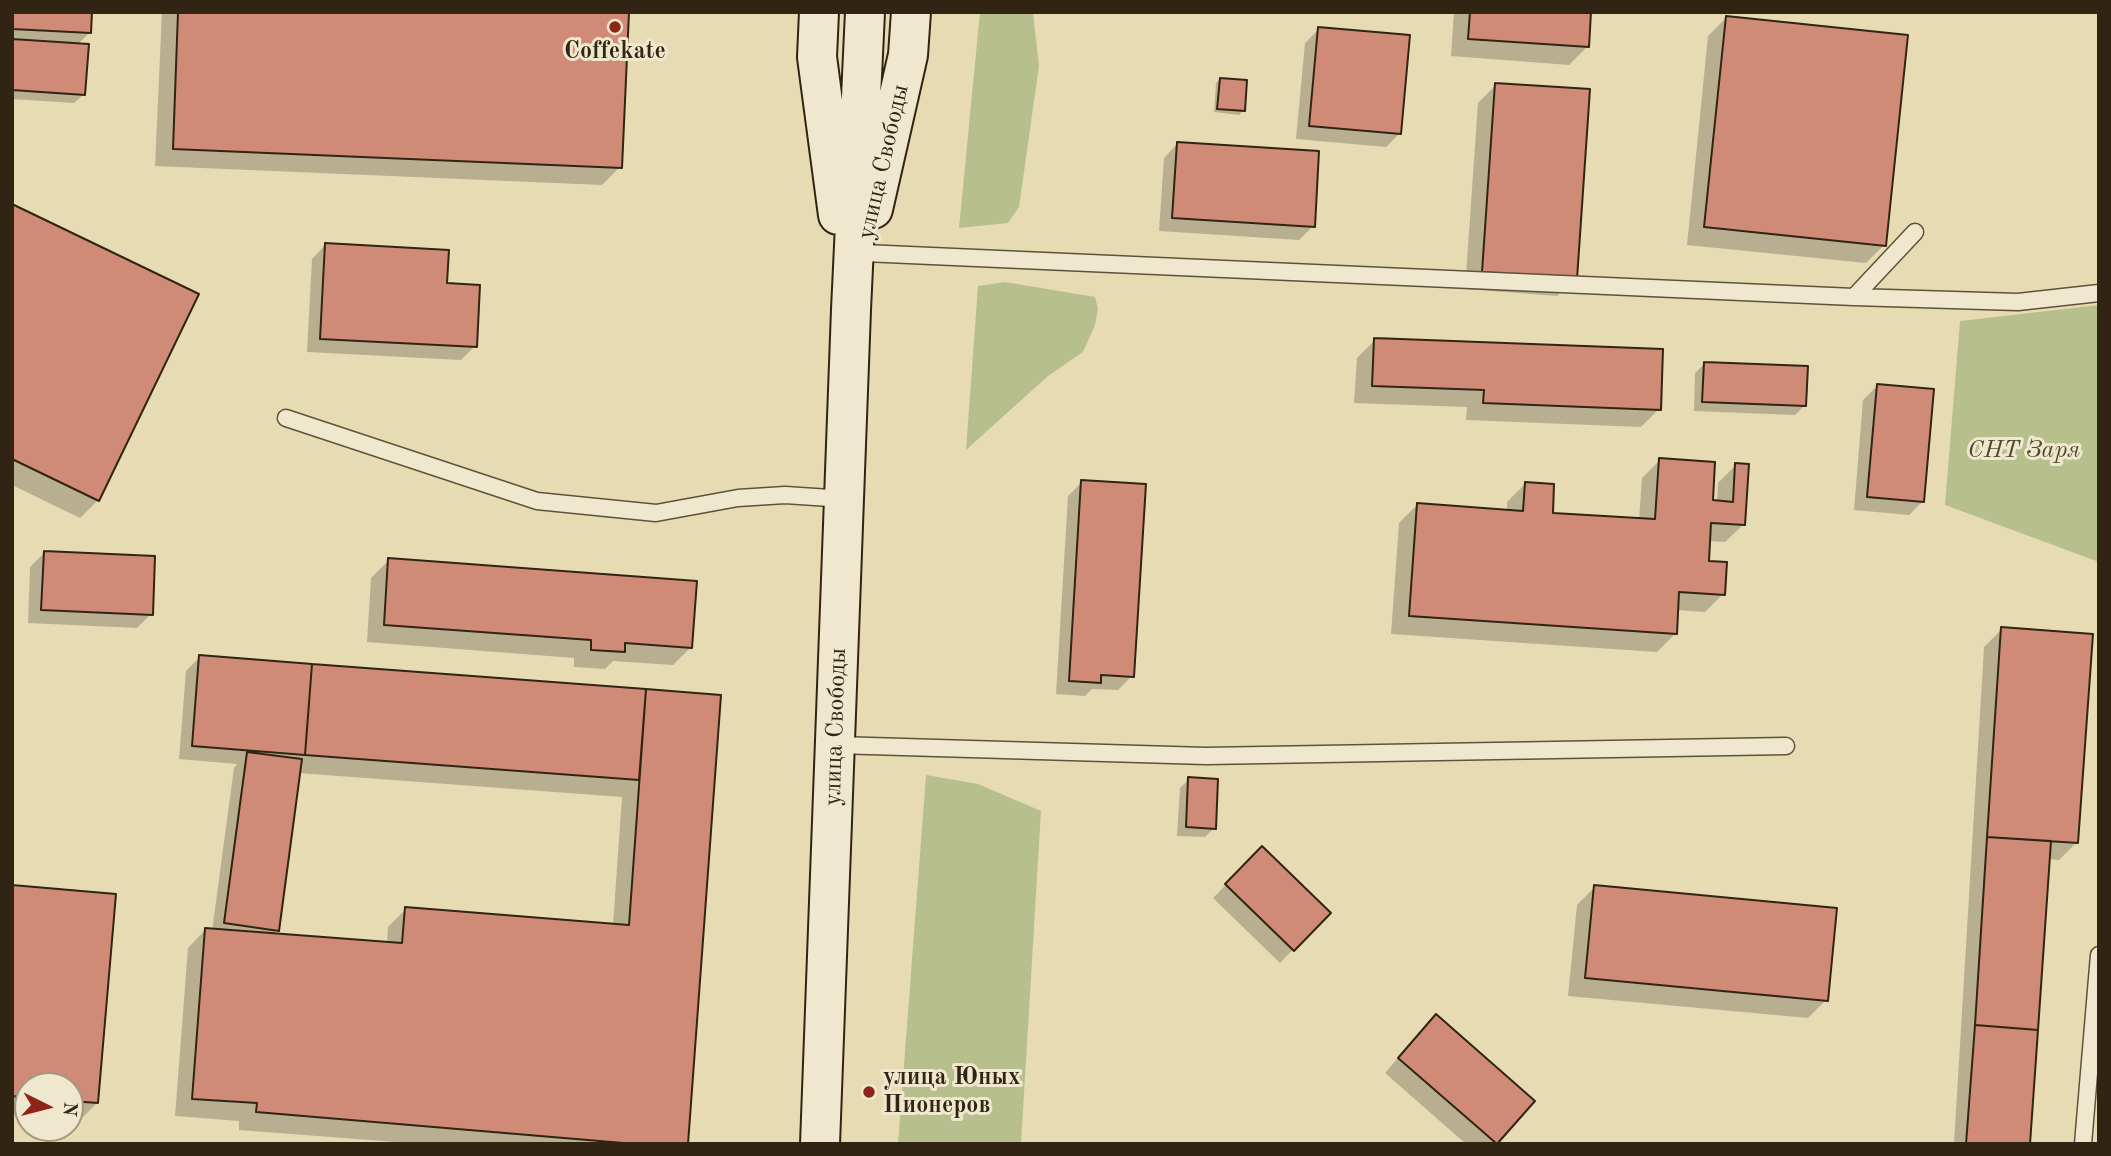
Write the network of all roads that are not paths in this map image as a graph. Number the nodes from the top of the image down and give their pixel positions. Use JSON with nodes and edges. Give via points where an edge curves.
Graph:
{"nodes":[{"id":1,"x":819,"y":12,"type":"edge"},
{"id":2,"x":865,"y":12,"type":"edge"},
{"id":3,"x":911,"y":12,"type":"edge"},
{"id":4,"x":1915,"y":232,"type":"dead end"},
{"id":5,"x":864,"y":253,"type":"junction"},
{"id":6,"x":2099,"y":293,"type":"edge"},
{"id":7,"x":1854,"y":297,"type":"junction"},
{"id":8,"x":851,"y":310,"type":"junction"},
{"id":9,"x":286,"y":418,"type":"dead end"},
{"id":10,"x":845,"y":499,"type":"junction"},
{"id":11,"x":836,"y":745,"type":"junction"},
{"id":12,"x":1786,"y":746,"type":"dead end"},
{"id":13,"x":2099,"y":956,"type":"edge"},
{"id":14,"x":2098,"y":976,"type":"edge"},
{"id":15,"x":820,"y":1144,"type":"edge"},
{"id":16,"x":2083,"y":1144,"type":"edge"}],
"edges":[{"from":1,"to":8,"type":"main road","name":"улица Свободы","via":[[817,57]]},
{"from":2,"to":8,"type":"main road","name":"улица Свободы"},
{"from":3,"to":5,"type":"main road","name":"улица Свободы","via":[[908,55]]},
{"from":4,"to":7,"type":"lane"},
{"from":5,"to":7,"type":"lane"},
{"from":5,"to":8,"type":"main road","name":"улица Свободы"},
{"from":6,"to":7,"type":"lane","via":[[2018,302]]},
{"from":8,"to":10,"type":"main road","name":"улица Свободы"},
{"from":9,"to":10,"type":"lane","via":[[537,501],[656,513],[738,498]]},
{"from":10,"to":11,"type":"main road","name":"улица Свободы"},
{"from":11,"to":12,"type":"lane","via":[[1206,757]]},
{"from":11,"to":15,"type":"main road","name":"улица Свободы"},
{"from":13,"to":14,"type":"lane"},
{"from":14,"to":16,"type":"lane"}]}
